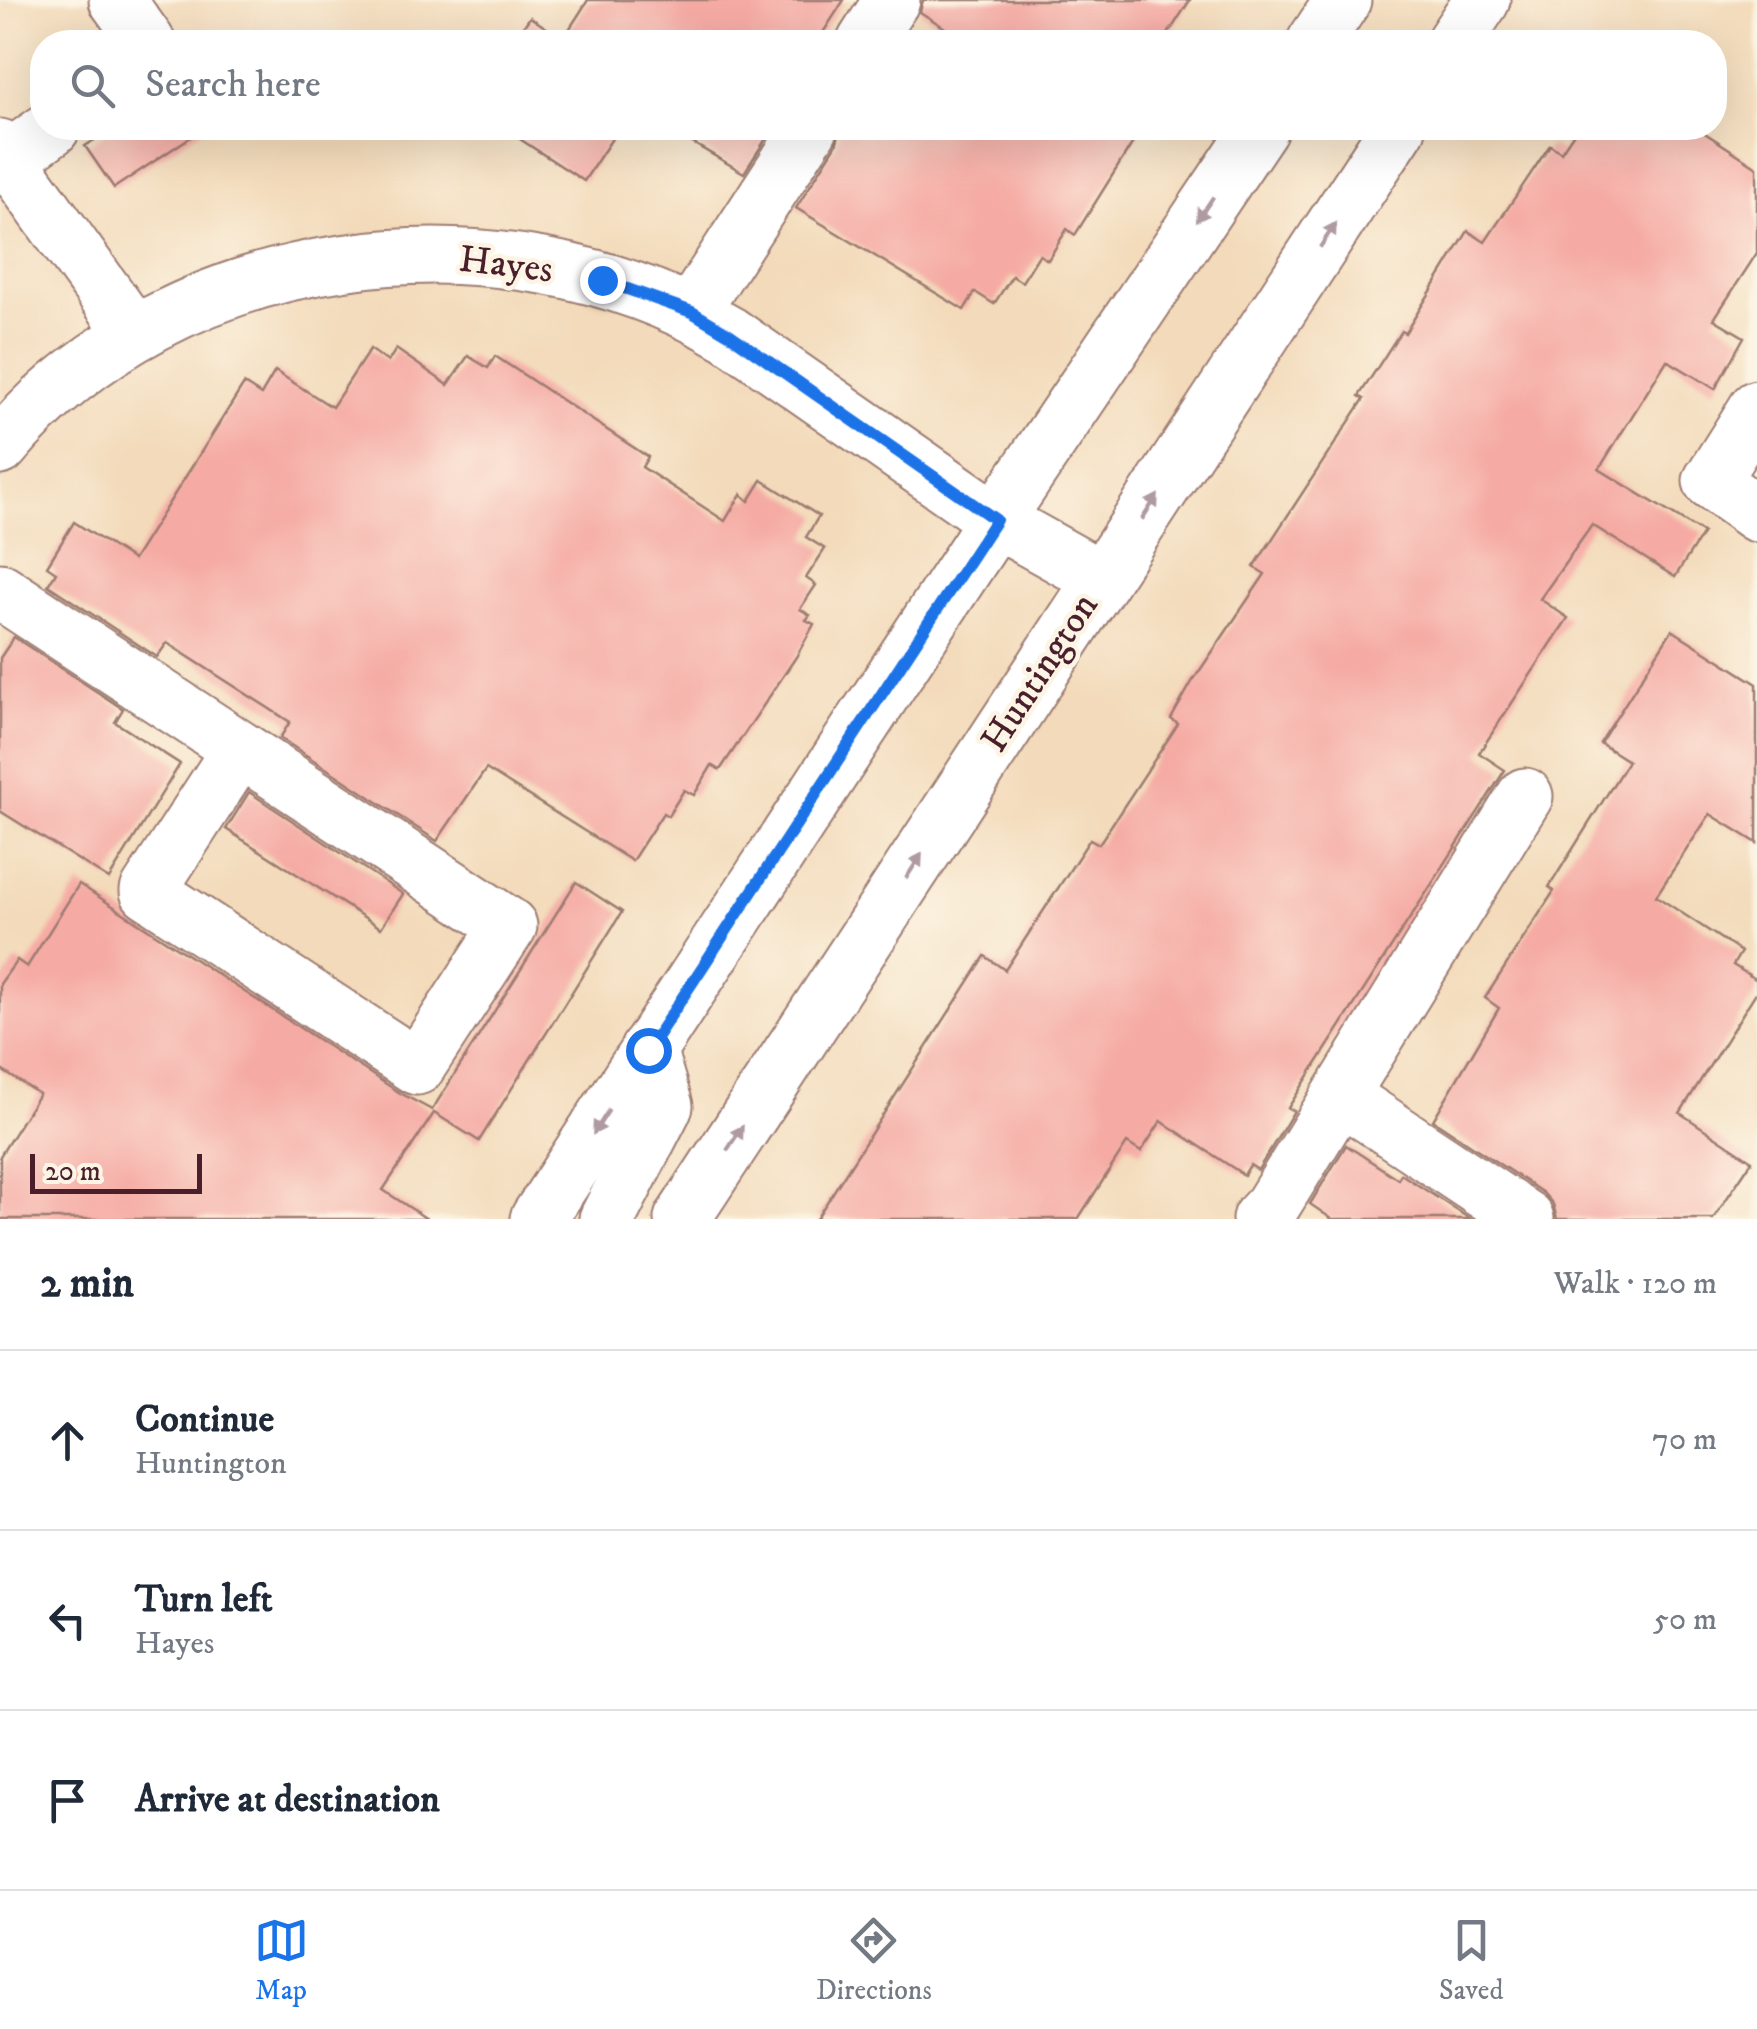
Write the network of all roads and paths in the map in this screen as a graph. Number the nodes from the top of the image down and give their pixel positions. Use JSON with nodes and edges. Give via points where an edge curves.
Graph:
{"nodes":[{"id":1,"x":117,"y":0,"type":"edge"},
{"id":2,"x":892,"y":0,"type":"edge"},
{"id":3,"x":1343,"y":0,"type":"edge"},
{"id":4,"x":1482,"y":0,"type":"edge"},
{"id":5,"x":138,"y":30,"type":"edge"},
{"id":6,"x":873,"y":30,"type":"edge"},
{"id":7,"x":1323,"y":30,"type":"edge"},
{"id":8,"x":1462,"y":30,"type":"edge"},
{"id":9,"x":32,"y":140,"type":"edge"},
{"id":10,"x":802,"y":140,"type":"edge"},
{"id":11,"x":1252,"y":140,"type":"edge"},
{"id":12,"x":1390,"y":140,"type":"edge"},
{"id":13,"x":3,"y":157,"type":"edge"},
{"id":14,"x":692,"y":312,"type":"junction"},
{"id":15,"x":133,"y":332,"type":"junction"},
{"id":16,"x":1757,"y":408,"type":"edge"},
{"id":17,"x":0,"y":447,"type":"edge"},
{"id":18,"x":1757,"y":514,"type":"edge"},
{"id":19,"x":996,"y":520,"type":"junction"},
{"id":20,"x":1102,"y":579,"type":"junction"},
{"id":21,"x":0,"y":592,"type":"edge"},
{"id":22,"x":240,"y":749,"type":"junction"},
{"id":23,"x":1525,"y":796,"type":"dead end"},
{"id":24,"x":648,"y":1050,"type":"junction"},
{"id":25,"x":1340,"y":1096,"type":"junction"},
{"id":26,"x":538,"y":1219,"type":"edge"},
{"id":27,"x":607,"y":1219,"type":"edge"},
{"id":28,"x":682,"y":1219,"type":"edge"},
{"id":29,"x":1260,"y":1219,"type":"edge"},
{"id":30,"x":1526,"y":1219,"type":"edge"}],
"edges":[{"from":1,"to":5,"type":"street"},
{"from":2,"to":6,"type":"street"},
{"from":3,"to":7,"type":"street"},
{"from":4,"to":8,"type":"street"},
{"from":9,"to":13,"type":"street"},
{"from":10,"to":14,"type":"street"},
{"from":11,"to":19,"type":"street","one_way":true},
{"from":20,"to":12,"type":"street","name":"Huntington","one_way":true},
{"from":13,"to":15,"type":"street"},
{"from":14,"to":15,"type":"street","name":"Hayes","via":[[540,264],[406,257],[268,277],[202,298]]},
{"from":14,"to":19,"type":"street","name":"Hayes"},
{"from":15,"to":17,"type":"street","name":"Hayes","via":[[76,372]]},
{"from":16,"to":18,"type":"street","via":[[1711,481]]},
{"from":19,"to":20,"type":"street","name":"Hayes"},
{"from":19,"to":24,"type":"street"},
{"from":28,"to":20,"type":"street","name":"Huntington","one_way":true},
{"from":21,"to":22,"type":"street"},
{"from":22,"to":22,"type":"street","via":[[509,926],[417,1068],[148,891]]},
{"from":23,"to":25,"type":"street"},
{"from":24,"to":26,"type":"street","one_way":true},
{"from":24,"to":27,"type":"street","via":[[665,1106]]},
{"from":25,"to":29,"type":"street"},
{"from":25,"to":30,"type":"street"}]}
